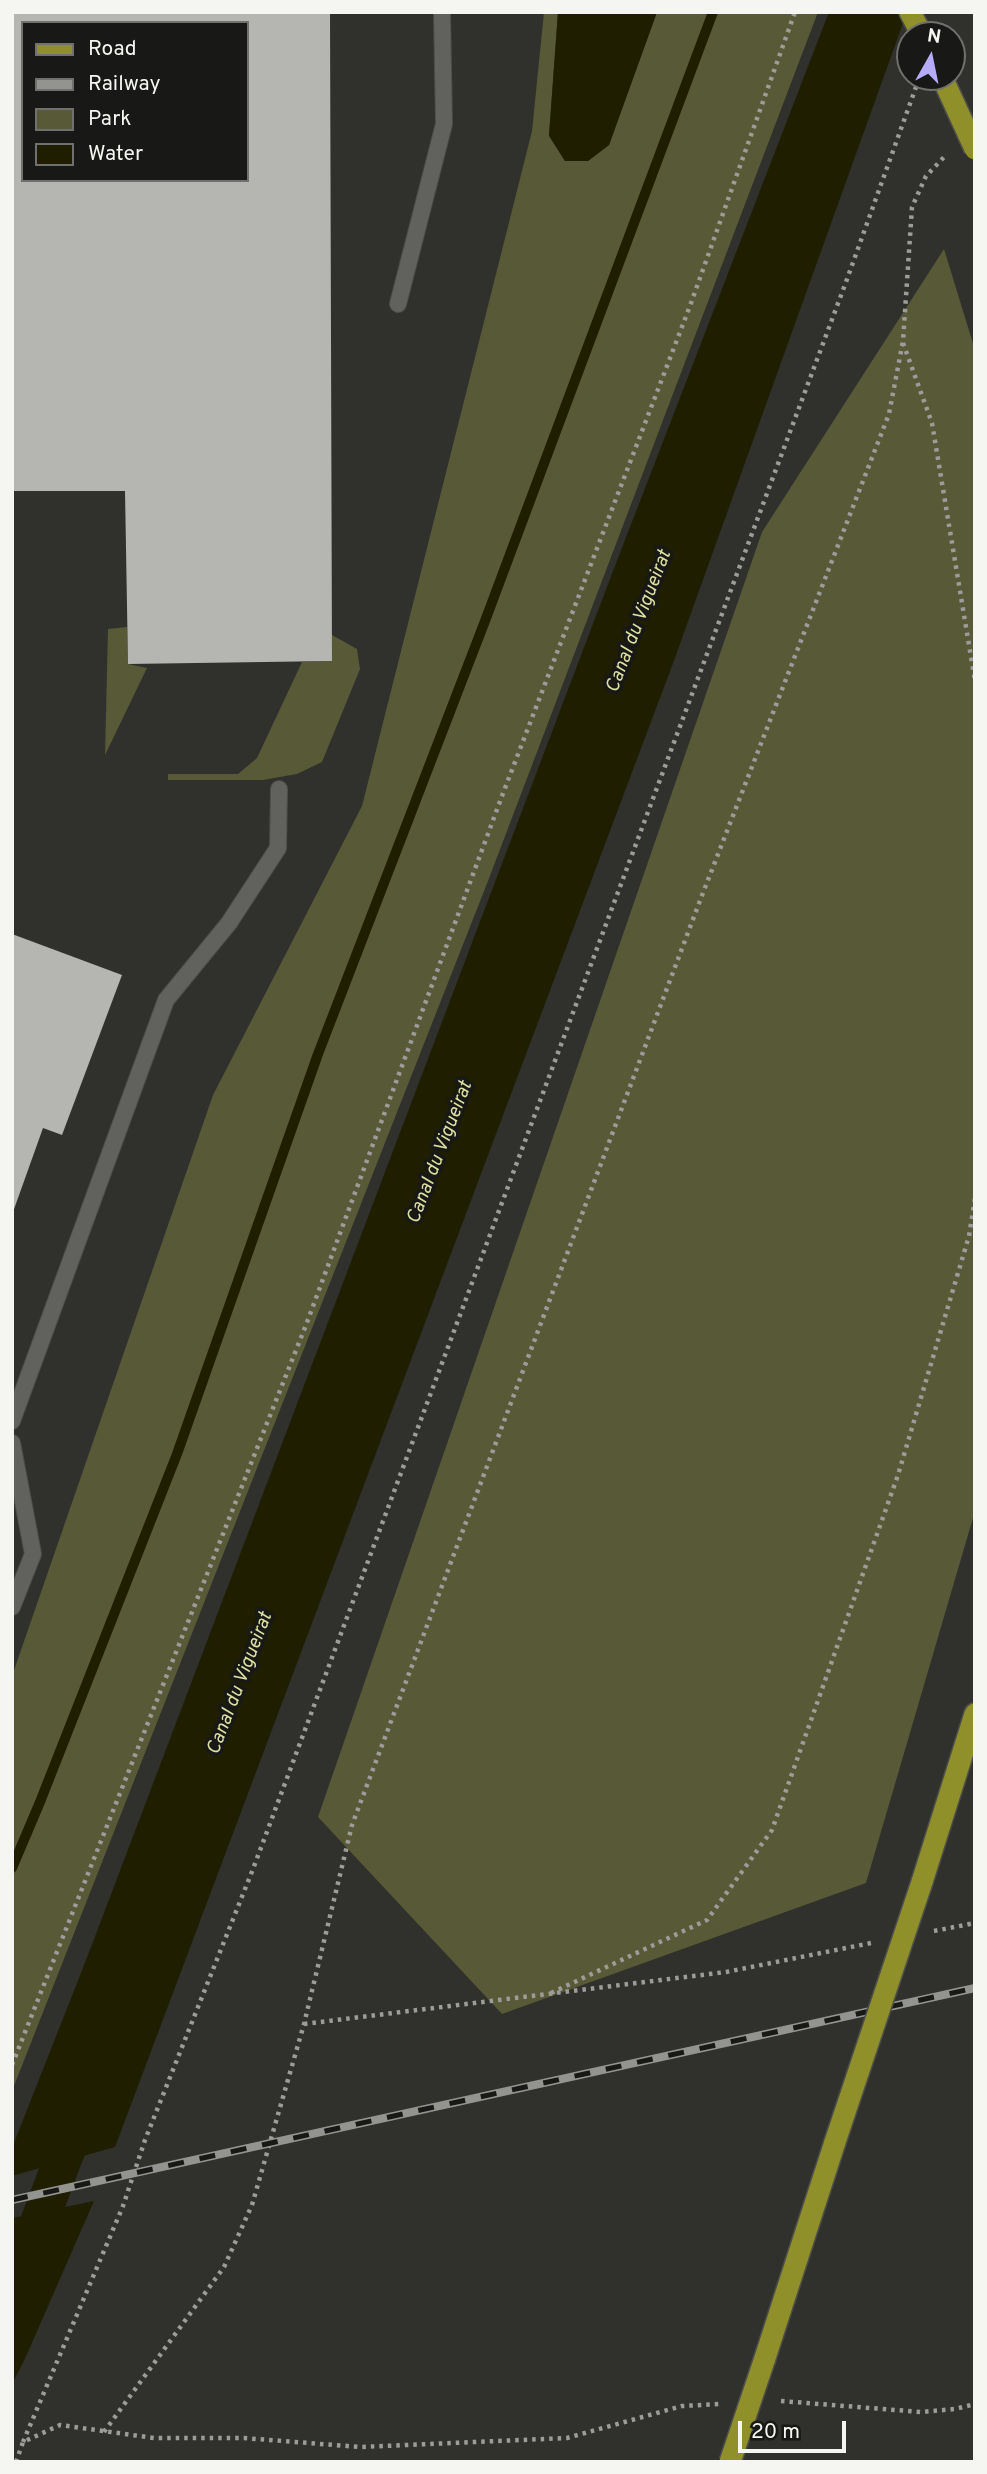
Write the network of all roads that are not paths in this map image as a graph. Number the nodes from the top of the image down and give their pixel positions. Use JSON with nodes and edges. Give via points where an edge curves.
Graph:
{"nodes":[{"id":1,"x":442,"y":12,"type":"edge"},
{"id":2,"x":947,"y":91,"type":"edge"},
{"id":3,"x":965,"y":147,"type":"edge"},
{"id":4,"x":398,"y":304,"type":"dead end"},
{"id":5,"x":279,"y":789,"type":"dead end"},
{"id":6,"x":12,"y":1421,"type":"edge"},
{"id":7,"x":12,"y":1443,"type":"edge"},
{"id":8,"x":12,"y":1607,"type":"edge"},
{"id":9,"x":975,"y":1714,"type":"edge"},
{"id":10,"x":730,"y":2462,"type":"edge"}],
"edges":[{"from":1,"to":4,"type":"lane","via":[[444,124]]},
{"from":2,"to":3,"type":"main road","bridge":true},
{"from":5,"to":6,"type":"lane","via":[[278,848],[229,923],[166,1000]]},
{"from":7,"to":8,"type":"lane","via":[[33,1554]]},
{"from":9,"to":10,"type":"main road","bridge":true}]}
